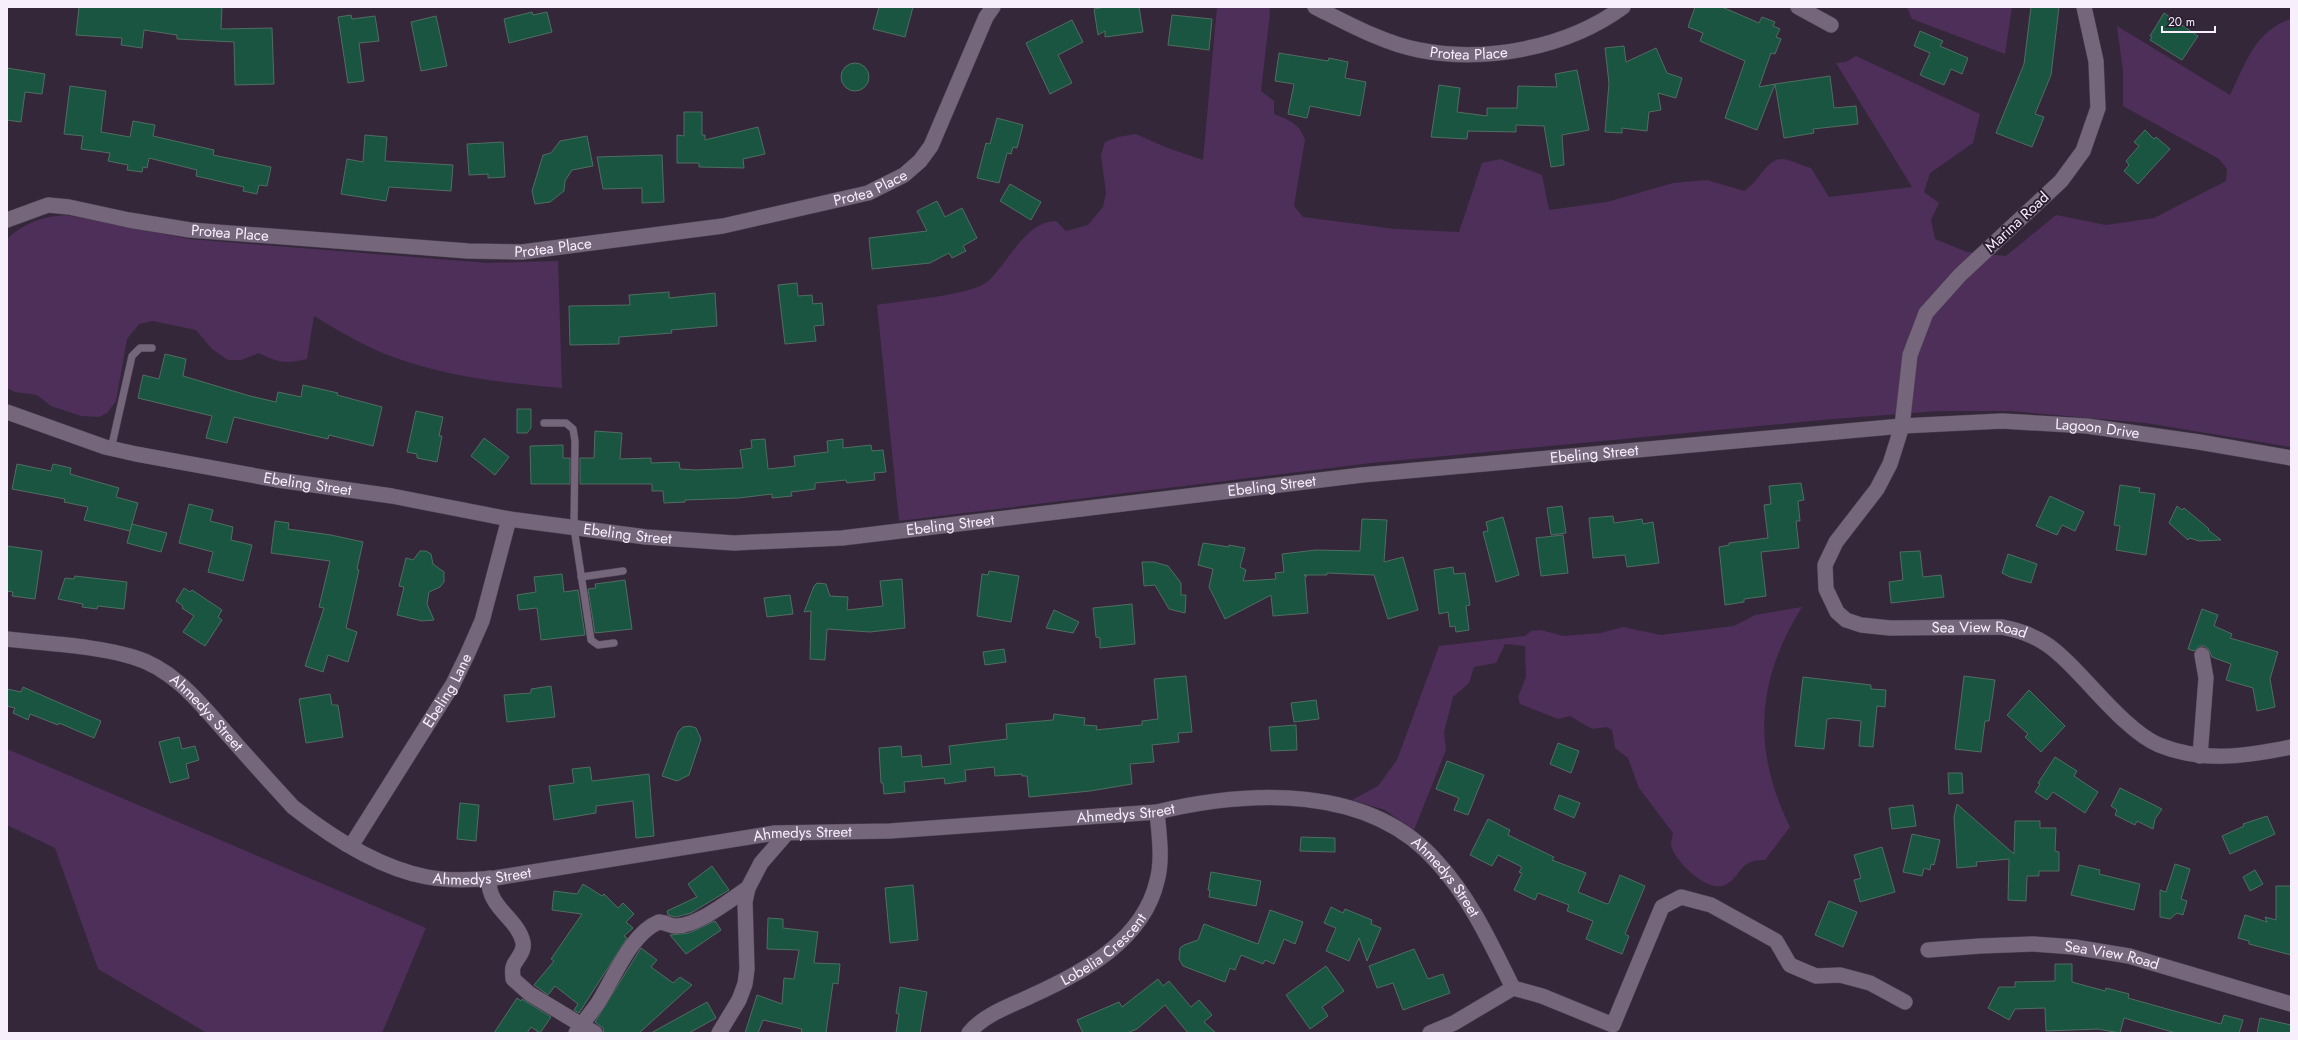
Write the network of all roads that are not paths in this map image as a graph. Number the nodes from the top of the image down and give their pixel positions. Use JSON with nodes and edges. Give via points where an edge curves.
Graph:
{"nodes":[{"id":1,"x":993,"y":7,"type":"edge"},
{"id":2,"x":1315,"y":7,"type":"edge"},
{"id":3,"x":1622,"y":7,"type":"edge"},
{"id":4,"x":1798,"y":7,"type":"edge"},
{"id":5,"x":2084,"y":7,"type":"edge"},
{"id":6,"x":1831,"y":25,"type":"dead end"},
{"id":7,"x":7,"y":220,"type":"edge"},
{"id":8,"x":152,"y":348,"type":"dead end"},
{"id":9,"x":7,"y":412,"type":"edge"},
{"id":10,"x":544,"y":423,"type":"dead end"},
{"id":11,"x":1902,"y":426,"type":"junction"},
{"id":12,"x":111,"y":449,"type":"junction"},
{"id":13,"x":2291,"y":458,"type":"edge"},
{"id":14,"x":509,"y":519,"type":"junction"},
{"id":15,"x":574,"y":528,"type":"junction"},
{"id":16,"x":623,"y":571,"type":"dead end"},
{"id":17,"x":581,"y":577,"type":"junction"},
{"id":18,"x":7,"y":639,"type":"edge"},
{"id":19,"x":614,"y":643,"type":"dead end"},
{"id":20,"x":2202,"y":655,"type":"dead end"},
{"id":21,"x":2291,"y":747,"type":"edge"},
{"id":22,"x":2200,"y":756,"type":"junction"},
{"id":23,"x":1157,"y":812,"type":"junction"},
{"id":24,"x":787,"y":833,"type":"junction"},
{"id":25,"x":351,"y":846,"type":"junction"},
{"id":26,"x":489,"y":878,"type":"junction"},
{"id":27,"x":748,"y":888,"type":"junction"},
{"id":28,"x":1928,"y":950,"type":"dead end"},
{"id":29,"x":1513,"y":988,"type":"junction"},
{"id":30,"x":1905,"y":1002,"type":"dead end"},
{"id":31,"x":2291,"y":1004,"type":"edge"},
{"id":32,"x":579,"y":1028,"type":"edge"},
{"id":33,"x":595,"y":1033,"type":"edge"},
{"id":34,"x":718,"y":1033,"type":"edge"},
{"id":35,"x":969,"y":1033,"type":"edge"},
{"id":36,"x":1430,"y":1033,"type":"edge"}],
"edges":[{"from":1,"to":7,"type":"street","name":"Protea Place","via":[[986,17],[931,146],[920,161],[904,175],[868,193],[723,226],[522,252],[468,251],[190,230],[48,205]]},
{"from":2,"to":3,"type":"street","name":"Protea Place","via":[[1390,41],[1418,50],[1483,55],[1523,50],[1558,39],[1590,26]]},
{"from":4,"to":6,"type":"street"},
{"from":5,"to":11,"type":"street","name":"Marina Road","via":[[2096,61],[2098,108],[2083,151],[2061,181],[1960,275],[1926,313],[1910,355]]},
{"from":8,"to":12,"type":"lane","via":[[140,348],[132,356]]},
{"from":9,"to":12,"type":"street","name":"Ebeling Street"},
{"from":10,"to":15,"type":"lane","via":[[566,423],[573,429]]},
{"from":11,"to":13,"type":"street","name":"Lagoon Drive","via":[[2002,421],[2087,426]]},
{"from":11,"to":15,"type":"street","name":"Ebeling Street","via":[[1362,476],[842,538],[734,543],[646,537]]},
{"from":11,"to":22,"type":"street","name":"Sea View Road","via":[[1890,464],[1877,488],[1828,556],[1824,572],[1826,589],[1837,612],[1846,620],[1860,625],[1890,628],[1973,626],[2015,629],[2040,639],[2059,652],[2100,696],[2143,735],[2159,745]]},
{"from":12,"to":14,"type":"street","name":"Ebeling Street","via":[[278,480],[392,496]]},
{"from":14,"to":15,"type":"street","name":"Ebeling Street"},
{"from":14,"to":25,"type":"street","name":"Ebeling Lane","via":[[482,621],[453,684]]},
{"from":15,"to":17,"type":"lane"},
{"from":16,"to":17,"type":"lane"},
{"from":17,"to":19,"type":"lane","via":[[591,640],[598,645]]},
{"from":18,"to":25,"type":"street","name":"Ahmedys Street","via":[[100,650],[134,657],[175,679],[200,703],[293,807]]},
{"from":20,"to":22,"type":"street","via":[[2206,678]]},
{"from":21,"to":22,"type":"street","name":"Sea View Road","via":[[2237,756]]},
{"from":23,"to":24,"type":"street","name":"Ahmedys Street","via":[[890,831]]},
{"from":23,"to":29,"type":"street","name":"Ahmedys Street","via":[[1185,805],[1258,798],[1316,801],[1382,818],[1436,860],[1457,886],[1482,925]]},
{"from":23,"to":35,"type":"street","name":"Lobelia Crescent","via":[[1160,842],[1157,881],[1145,912],[1134,927],[1122,940],[1084,969],[1003,1009],[974,1027]]},
{"from":24,"to":26,"type":"street","name":"Ahmedys Street","via":[[732,839]]},
{"from":24,"to":27,"type":"street","via":[[761,863]]},
{"from":25,"to":26,"type":"street","name":"Ahmedys Street","via":[[394,867],[428,878]]},
{"from":26,"to":32,"type":"street","via":[[488,890],[523,942],[523,951],[513,967],[513,980]]},
{"from":27,"to":32,"type":"street","via":[[720,907],[684,925],[675,926],[659,922],[648,929],[633,944],[598,1003]]},
{"from":27,"to":34,"type":"street","via":[[745,902],[745,984],[739,1000]]},
{"from":28,"to":31,"type":"street","name":"Sea View Road","via":[[2033,944],[2081,948],[2130,956]]},
{"from":29,"to":30,"type":"street","via":[[1542,996],[1613,1025],[1662,907],[1681,897],[1711,905],[1776,941],[1790,965],[1816,976],[1840,975],[1870,983]]},
{"from":29,"to":36,"type":"street","via":[[1454,1023]]},
{"from":32,"to":33,"type":"street"}]}
